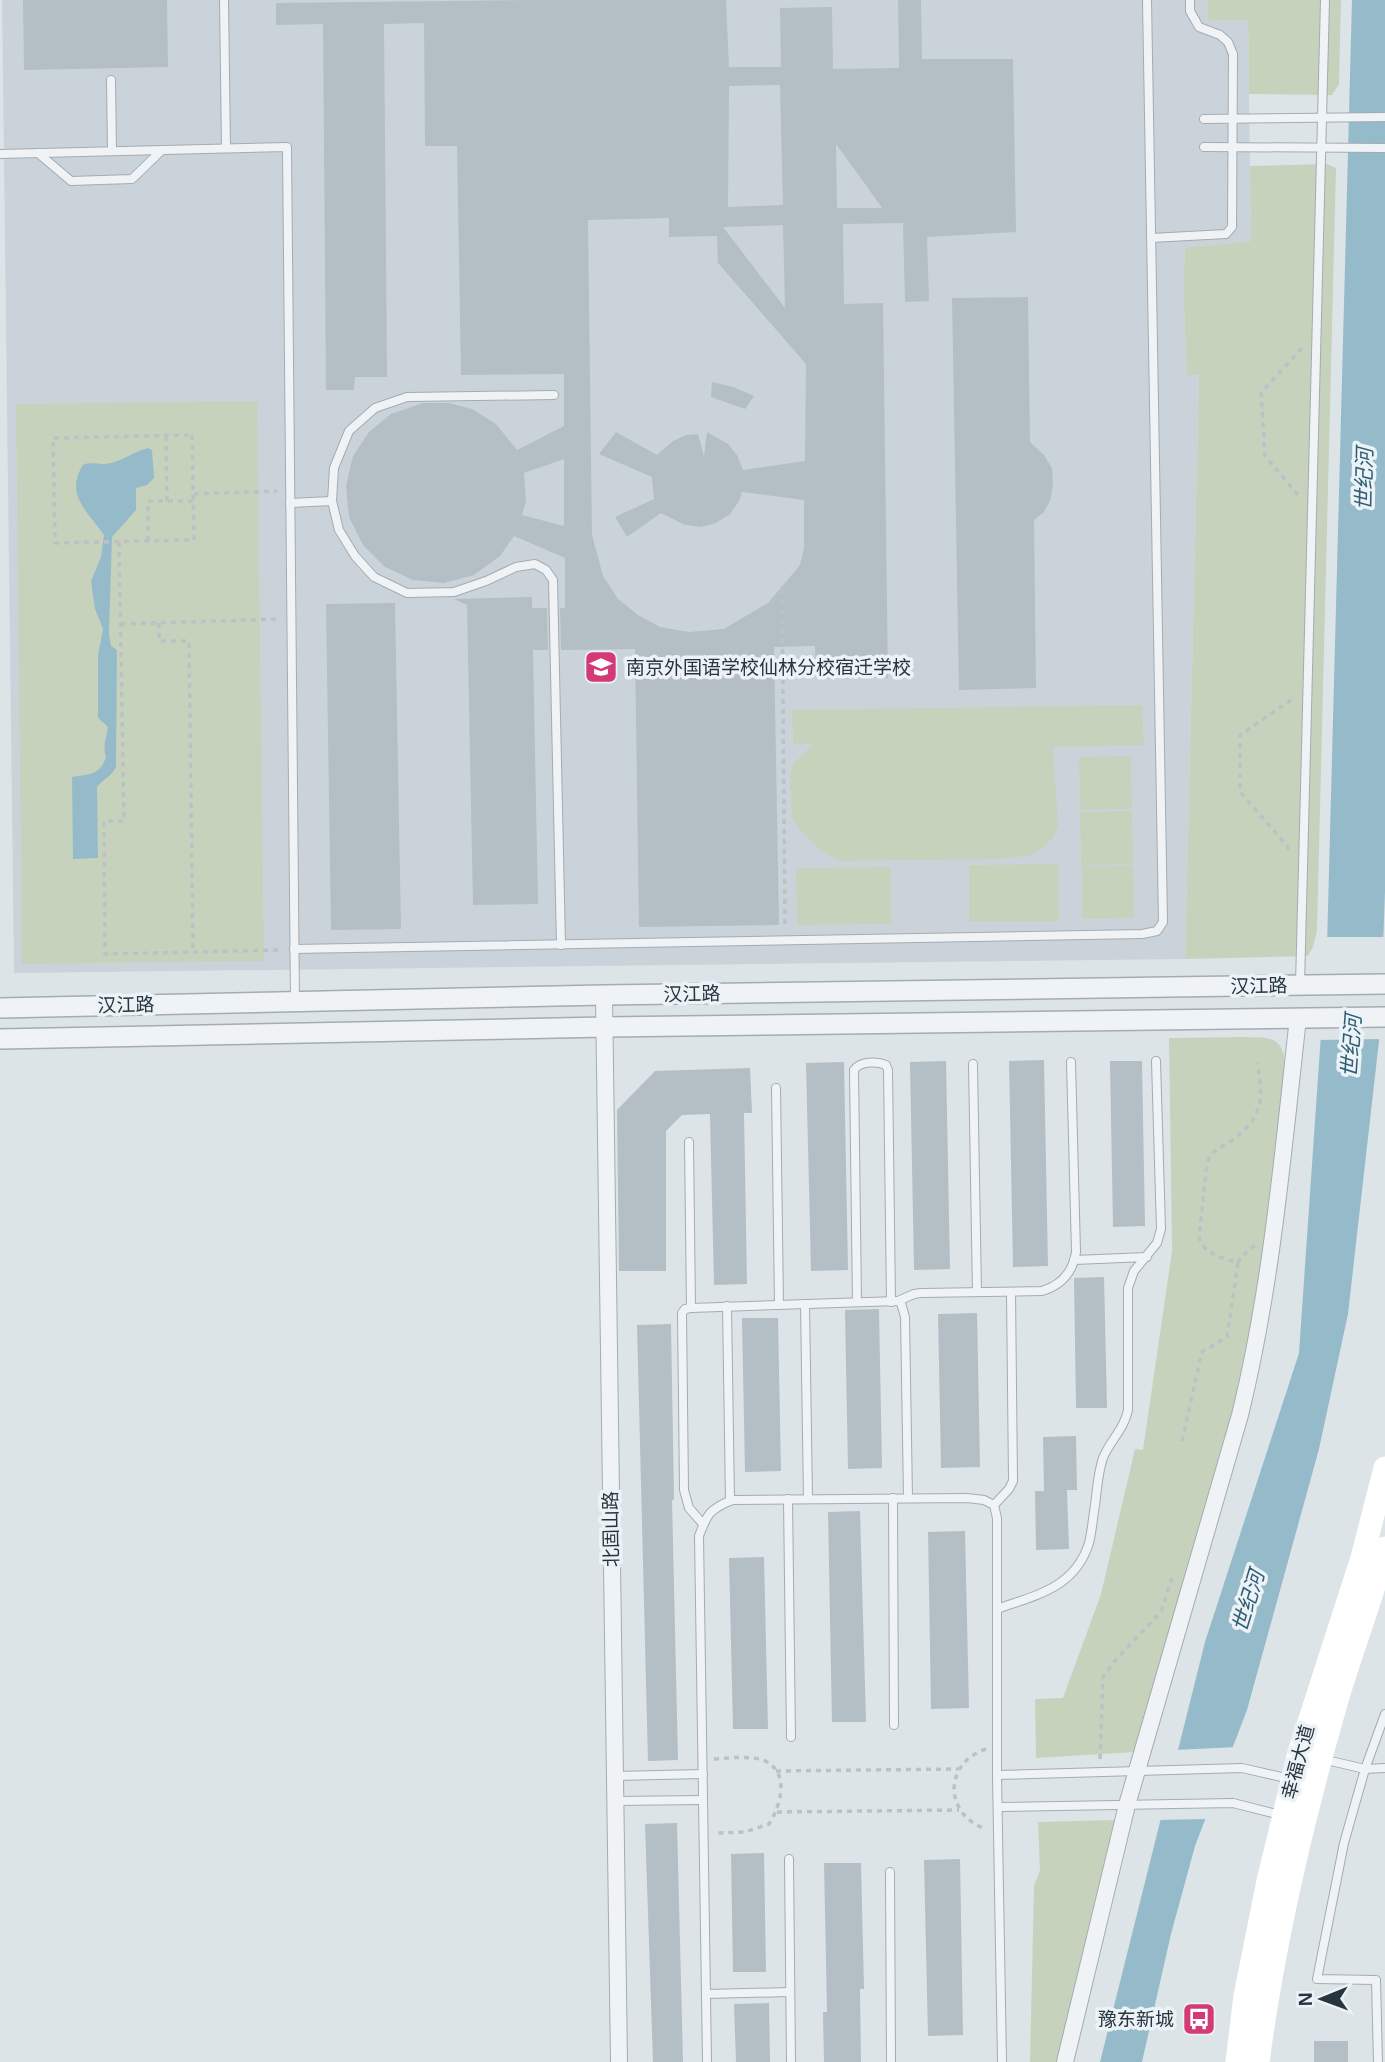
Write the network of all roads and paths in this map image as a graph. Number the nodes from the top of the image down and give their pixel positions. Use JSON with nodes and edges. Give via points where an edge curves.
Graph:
{"nodes":[{"id":1,"x":224,"y":0,"type":"edge"},
{"id":2,"x":1147,"y":0,"type":"edge"},
{"id":3,"x":1190,"y":0,"type":"edge"},
{"id":4,"x":1325,"y":0,"type":"edge"},
{"id":5,"x":111,"y":80,"type":"dead end"},
{"id":6,"x":1322,"y":117,"type":"junction"},
{"id":7,"x":1385,"y":117,"type":"edge"},
{"id":8,"x":1233,"y":118,"type":"junction"},
{"id":9,"x":1204,"y":119,"type":"dead end"},
{"id":10,"x":1204,"y":147,"type":"dead end"},
{"id":11,"x":1233,"y":147,"type":"junction"},
{"id":12,"x":226,"y":148,"type":"junction"},
{"id":13,"x":1322,"y":148,"type":"junction"},
{"id":14,"x":1385,"y":148,"type":"edge"},
{"id":15,"x":162,"y":150,"type":"junction"},
{"id":16,"x":113,"y":151,"type":"junction"},
{"id":17,"x":38,"y":153,"type":"junction"},
{"id":18,"x":0,"y":154,"type":"edge"},
{"id":19,"x":1151,"y":238,"type":"junction"},
{"id":20,"x":1307,"y":342,"type":"dead end"},
{"id":21,"x":554,"y":395,"type":"dead end"},
{"id":22,"x":166,"y":435,"type":"junction"},
{"id":23,"x":290,"y":491,"type":"junction"},
{"id":24,"x":194,"y":494,"type":"junction"},
{"id":25,"x":1299,"y":496,"type":"dead end"},
{"id":26,"x":194,"y":500,"type":"junction"},
{"id":27,"x":167,"y":501,"type":"junction"},
{"id":28,"x":332,"y":501,"type":"junction"},
{"id":29,"x":290,"y":503,"type":"junction"},
{"id":30,"x":148,"y":541,"type":"junction"},
{"id":31,"x":119,"y":542,"type":"junction"},
{"id":32,"x":782,"y":589,"type":"dead end"},
{"id":33,"x":291,"y":619,"type":"junction"},
{"id":34,"x":159,"y":623,"type":"junction"},
{"id":35,"x":121,"y":624,"type":"junction"},
{"id":36,"x":1296,"y":696,"type":"dead end"},
{"id":37,"x":1288,"y":860,"type":"dead end"},
{"id":38,"x":785,"y":941,"type":"junction"},
{"id":39,"x":561,"y":945,"type":"junction"},
{"id":40,"x":294,"y":949,"type":"junction"},
{"id":41,"x":194,"y":952,"type":"junction"},
{"id":42,"x":1385,"y":984,"type":"edge"},
{"id":43,"x":1307,"y":985,"type":"junction"},
{"id":44,"x":604,"y":995,"type":"junction"},
{"id":45,"x":295,"y":1001,"type":"junction"},
{"id":46,"x":0,"y":1008,"type":"edge"},
{"id":47,"x":1385,"y":1017,"type":"edge"},
{"id":48,"x":1305,"y":1018,"type":"junction"},
{"id":49,"x":605,"y":1027,"type":"junction"},
{"id":50,"x":0,"y":1039,"type":"edge"},
{"id":51,"x":1156,"y":1061,"type":"dead end"},
{"id":52,"x":1071,"y":1062,"type":"dead end"},
{"id":53,"x":1257,"y":1063,"type":"dead end"},
{"id":54,"x":973,"y":1064,"type":"dead end"},
{"id":55,"x":776,"y":1088,"type":"dead end"},
{"id":56,"x":689,"y":1142,"type":"dead end"},
{"id":57,"x":1147,"y":1257,"type":"junction"},
{"id":58,"x":1074,"y":1260,"type":"junction"},
{"id":59,"x":977,"y":1292,"type":"junction"},
{"id":60,"x":1011,"y":1292,"type":"junction"},
{"id":61,"x":895,"y":1301,"type":"junction"},
{"id":62,"x":858,"y":1302,"type":"junction"},
{"id":63,"x":805,"y":1304,"type":"junction"},
{"id":64,"x":779,"y":1305,"type":"junction"},
{"id":65,"x":727,"y":1306,"type":"junction"},
{"id":66,"x":691,"y":1307,"type":"junction"},
{"id":67,"x":1182,"y":1441,"type":"dead end"},
{"id":68,"x":1385,"y":1468,"type":"edge"},
{"id":69,"x":893,"y":1498,"type":"junction"},
{"id":70,"x":908,"y":1498,"type":"junction"},
{"id":71,"x":788,"y":1499,"type":"junction"},
{"id":72,"x":808,"y":1499,"type":"junction"},
{"id":73,"x":730,"y":1501,"type":"junction"},
{"id":74,"x":994,"y":1505,"type":"junction"},
{"id":75,"x":703,"y":1524,"type":"junction"},
{"id":76,"x":1385,"y":1548,"type":"edge"},
{"id":77,"x":1172,"y":1578,"type":"dead end"},
{"id":78,"x":997,"y":1609,"type":"junction"},
{"id":79,"x":1385,"y":1714,"type":"edge"},
{"id":80,"x":894,"y":1725,"type":"dead end"},
{"id":81,"x":791,"y":1737,"type":"dead end"},
{"id":82,"x":997,"y":1744,"type":"junction"},
{"id":83,"x":1299,"y":1752,"type":"junction"},
{"id":84,"x":703,"y":1759,"type":"junction"},
{"id":85,"x":1322,"y":1759,"type":"junction"},
{"id":86,"x":1385,"y":1768,"type":"edge"},
{"id":87,"x":958,"y":1769,"type":"junction"},
{"id":88,"x":1365,"y":1769,"type":"junction"},
{"id":89,"x":776,"y":1771,"type":"junction"},
{"id":90,"x":1136,"y":1771,"type":"junction"},
{"id":91,"x":1099,"y":1772,"type":"junction"},
{"id":92,"x":703,"y":1773,"type":"junction"},
{"id":93,"x":997,"y":1775,"type":"junction"},
{"id":94,"x":614,"y":1776,"type":"junction"},
{"id":95,"x":1292,"y":1780,"type":"junction"},
{"id":96,"x":1315,"y":1785,"type":"junction"},
{"id":97,"x":704,"y":1800,"type":"junction"},
{"id":98,"x":614,"y":1801,"type":"junction"},
{"id":99,"x":1129,"y":1805,"type":"junction"},
{"id":100,"x":998,"y":1807,"type":"junction"},
{"id":101,"x":959,"y":1810,"type":"junction"},
{"id":102,"x":777,"y":1812,"type":"junction"},
{"id":103,"x":1294,"y":1818,"type":"junction"},
{"id":104,"x":704,"y":1833,"type":"junction"},
{"id":105,"x":998,"y":1833,"type":"junction"},
{"id":106,"x":789,"y":1859,"type":"dead end"},
{"id":107,"x":890,"y":1872,"type":"dead end"},
{"id":108,"x":790,"y":1992,"type":"junction"},
{"id":109,"x":706,"y":1994,"type":"junction"},
{"id":110,"x":1381,"y":2028,"type":"edge"},
{"id":111,"x":619,"y":2062,"type":"edge"},
{"id":112,"x":707,"y":2062,"type":"edge"},
{"id":113,"x":791,"y":2062,"type":"edge"},
{"id":114,"x":891,"y":2062,"type":"edge"},
{"id":115,"x":1002,"y":2062,"type":"edge"},
{"id":116,"x":1065,"y":2062,"type":"edge"},
{"id":117,"x":1237,"y":2062,"type":"edge"},
{"id":118,"x":1258,"y":2062,"type":"edge"},
{"id":119,"x":1378,"y":2062,"type":"edge"}],
"edges":[{"from":1,"to":12,"type":"lane"},
{"from":2,"to":19,"type":"lane"},
{"from":3,"to":8,"type":"lane","via":[[1199,27],[1220,35],[1233,54]]},
{"from":4,"to":6,"type":"lane"},
{"from":5,"to":16,"type":"lane"},
{"from":6,"to":7,"type":"lane"},
{"from":6,"to":8,"type":"lane"},
{"from":6,"to":13,"type":"lane"},
{"from":8,"to":9,"type":"lane"},
{"from":8,"to":11,"type":"lane"},
{"from":10,"to":11,"type":"lane"},
{"from":11,"to":13,"type":"lane"},
{"from":11,"to":19,"type":"lane","via":[[1232,227],[1226,234]]},
{"from":12,"to":15,"type":"lane"},
{"from":12,"to":23,"type":"lane","via":[[287,147]]},
{"from":13,"to":14,"type":"lane"},
{"from":13,"to":43,"type":"lane"},
{"from":15,"to":16,"type":"lane"},
{"from":15,"to":17,"type":"lane","via":[[132,179],[71,181]]},
{"from":16,"to":17,"type":"lane"},
{"from":17,"to":18,"type":"lane"},
{"from":19,"to":38,"type":"lane","via":[[1163,922],[1157,931],[1142,934]]},
{"from":20,"to":25,"type":"path","via":[[1261,393],[1265,456]]},
{"from":21,"to":28,"type":"lane","via":[[407,397],[376,408],[349,431],[334,468]]},
{"from":22,"to":24,"type":"path","via":[[192,435]]},
{"from":22,"to":27,"type":"path"},
{"from":22,"to":31,"type":"path","via":[[53,438],[55,543]]},
{"from":23,"to":24,"type":"path"},
{"from":23,"to":29,"type":"lane"},
{"from":24,"to":26,"type":"path"},
{"from":26,"to":27,"type":"path"},
{"from":26,"to":30,"type":"path","via":[[194,540]]},
{"from":27,"to":30,"type":"path","via":[[148,501]]},
{"from":28,"to":29,"type":"lane"},
{"from":28,"to":39,"type":"lane","via":[[339,530],[355,556],[374,577],[407,593],[454,592],[516,566],[535,564],[553,580]]},
{"from":29,"to":33,"type":"lane"},
{"from":30,"to":31,"type":"path"},
{"from":31,"to":35,"type":"path"},
{"from":32,"to":38,"type":"path"},
{"from":33,"to":34,"type":"path"},
{"from":33,"to":40,"type":"lane"},
{"from":34,"to":35,"type":"path"},
{"from":34,"to":41,"type":"path","via":[[159,641],[189,641]]},
{"from":35,"to":41,"type":"path","via":[[124,821],[104,821],[105,954]]},
{"from":36,"to":37,"type":"path","via":[[1240,735],[1240,792],[1289,847]]},
{"from":38,"to":39,"type":"lane"},
{"from":39,"to":40,"type":"lane"},
{"from":40,"to":41,"type":"path"},
{"from":40,"to":45,"type":"lane"},
{"from":42,"to":43,"type":"street","name":"汉江路"},
{"from":43,"to":44,"type":"street","name":"汉江路"},
{"from":44,"to":45,"type":"street","name":"汉江路"},
{"from":44,"to":49,"type":"street","name":"北固山路"},
{"from":45,"to":46,"type":"street","name":"汉江路"},
{"from":47,"to":48,"type":"street","name":"汉江路"},
{"from":48,"to":49,"type":"street","name":"汉江路"},
{"from":48,"to":90,"type":"street","via":[[1254,1358]]},
{"from":49,"to":50,"type":"street","name":"汉江路"},
{"from":49,"to":94,"type":"street","name":"北固山路"},
{"from":51,"to":57,"type":"lane","via":[[1161,1229]]},
{"from":52,"to":58,"type":"lane"},
{"from":53,"to":67,"type":"path","via":[[1261,1085],[1258,1113],[1212,1153],[1207,1163],[1201,1246],[1238,1263],[1227,1336],[1202,1352]]},
{"from":54,"to":59,"type":"lane"},
{"from":55,"to":64,"type":"lane"},
{"from":56,"to":66,"type":"lane"},
{"from":57,"to":58,"type":"lane"},
{"from":57,"to":78,"type":"lane","via":[[1134,1271],[1128,1288],[1126,1422],[1102,1459],[1088,1543],[1072,1574],[1058,1585]]},
{"from":58,"to":60,"type":"lane","via":[[1070,1273],[1051,1288]]},
{"from":59,"to":60,"type":"lane"},
{"from":59,"to":61,"type":"lane","via":[[914,1294]]},
{"from":60,"to":74,"type":"lane","via":[[1013,1481]]},
{"from":61,"to":62,"type":"lane"},
{"from":61,"to":62,"type":"lane","via":[[888,1070],[881,1063],[862,1064],[854,1070]]},
{"from":61,"to":70,"type":"lane","via":[[905,1317]]},
{"from":62,"to":63,"type":"lane"},
{"from":63,"to":64,"type":"lane"},
{"from":63,"to":72,"type":"lane"},
{"from":64,"to":65,"type":"lane"},
{"from":65,"to":66,"type":"lane"},
{"from":65,"to":73,"type":"lane"},
{"from":66,"to":75,"type":"lane","via":[[682,1313],[684,1490],[688,1508]]},
{"from":68,"to":83,"type":"main road","name":"幸福大道","via":[[1362,1558]]},
{"from":69,"to":70,"type":"lane"},
{"from":69,"to":72,"type":"lane"},
{"from":69,"to":80,"type":"lane"},
{"from":70,"to":74,"type":"lane","via":[[967,1498]]},
{"from":71,"to":72,"type":"lane"},
{"from":71,"to":73,"type":"lane"},
{"from":71,"to":81,"type":"lane"},
{"from":73,"to":75,"type":"lane","via":[[715,1507]]},
{"from":74,"to":78,"type":"lane"},
{"from":75,"to":84,"type":"lane","via":[[699,1536]]},
{"from":76,"to":85,"type":"main road","name":"幸福大道"},
{"from":77,"to":91,"type":"path","via":[[1161,1612],[1103,1677]]},
{"from":78,"to":82,"type":"lane"},
{"from":79,"to":88,"type":"lane"},
{"from":82,"to":87,"type":"path","via":[[966,1759]]},
{"from":82,"to":93,"type":"lane"},
{"from":83,"to":85,"type":"lane"},
{"from":83,"to":95,"type":"main road","name":"幸福大道"},
{"from":84,"to":89,"type":"path","via":[[760,1759]]},
{"from":84,"to":92,"type":"lane"},
{"from":85,"to":88,"type":"lane"},
{"from":85,"to":96,"type":"main road","name":"幸福大道"},
{"from":86,"to":88,"type":"lane"},
{"from":87,"to":89,"type":"path"},
{"from":87,"to":101,"type":"path","via":[[954,1788]]},
{"from":88,"to":110,"type":"lane","via":[[1344,1843],[1317,1979],[1376,1980]]},
{"from":89,"to":102,"type":"path","via":[[781,1793]]},
{"from":90,"to":91,"type":"lane"},
{"from":90,"to":95,"type":"lane","via":[[1242,1768]]},
{"from":90,"to":99,"type":"street"},
{"from":91,"to":93,"type":"lane"},
{"from":92,"to":94,"type":"lane"},
{"from":92,"to":97,"type":"lane"},
{"from":93,"to":100,"type":"lane"},
{"from":94,"to":98,"type":"street","name":"北固山路"},
{"from":95,"to":96,"type":"lane"},
{"from":95,"to":103,"type":"main road","name":"幸福大道"},
{"from":96,"to":103,"type":"main road","name":"幸福大道"},
{"from":97,"to":98,"type":"lane"},
{"from":97,"to":104,"type":"lane"},
{"from":98,"to":111,"type":"street","name":"北固山路"},
{"from":99,"to":100,"type":"lane"},
{"from":99,"to":103,"type":"lane","via":[[1233,1804]]},
{"from":99,"to":116,"type":"street"},
{"from":100,"to":105,"type":"lane"},
{"from":101,"to":102,"type":"path"},
{"from":101,"to":105,"type":"path","via":[[968,1821]]},
{"from":102,"to":104,"type":"path","via":[[769,1824],[757,1829]]},
{"from":103,"to":117,"type":"main road","name":"幸福大道","via":[[1245,1996]]},
{"from":103,"to":118,"type":"main road","name":"幸福大道"},
{"from":104,"to":109,"type":"lane"},
{"from":105,"to":115,"type":"lane"},
{"from":106,"to":108,"type":"lane"},
{"from":107,"to":114,"type":"lane"},
{"from":108,"to":109,"type":"lane"},
{"from":108,"to":113,"type":"lane"},
{"from":109,"to":112,"type":"lane"},
{"from":110,"to":119,"type":"lane"}]}
